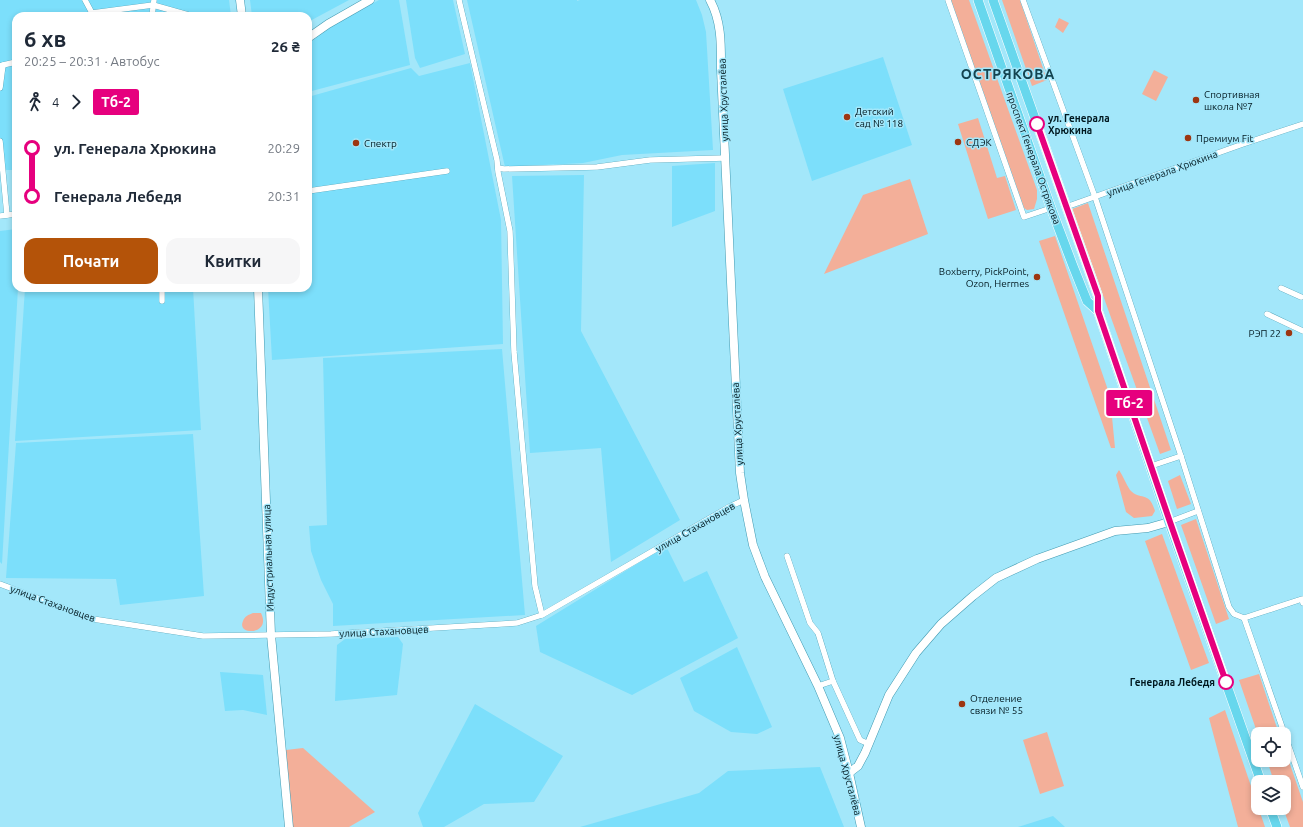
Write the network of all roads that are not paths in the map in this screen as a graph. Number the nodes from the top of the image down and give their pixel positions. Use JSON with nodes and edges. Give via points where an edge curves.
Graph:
{"nodes":[{"id":1,"x":85,"y":0,"type":"edge"},
{"id":2,"x":240,"y":0,"type":"edge"},
{"id":3,"x":370,"y":0,"type":"edge"},
{"id":4,"x":459,"y":0,"type":"edge"},
{"id":5,"x":710,"y":0,"type":"edge"},
{"id":6,"x":948,"y":0,"type":"edge"},
{"id":7,"x":978,"y":0,"type":"edge"},
{"id":8,"x":993,"y":0,"type":"edge"},
{"id":9,"x":1023,"y":0,"type":"edge"},
{"id":10,"x":153,"y":3,"type":"edge"},
{"id":11,"x":91,"y":12,"type":"edge"},
{"id":12,"x":98,"y":12,"type":"edge"},
{"id":13,"x":180,"y":12,"type":"edge"},
{"id":14,"x":242,"y":12,"type":"edge"},
{"id":15,"x":312,"y":35,"type":"edge"},
{"id":16,"x":12,"y":63,"type":"edge"},
{"id":17,"x":2,"y":66,"type":"edge"},
{"id":18,"x":0,"y":88,"type":"edge"},
{"id":19,"x":1303,"y":124,"type":"edge"},
{"id":20,"x":0,"y":141,"type":"edge"},
{"id":21,"x":725,"y":158,"type":"junction"},
{"id":22,"x":498,"y":168,"type":"junction"},
{"id":23,"x":447,"y":171,"type":"dead end"},
{"id":24,"x":312,"y":190,"type":"edge"},
{"id":25,"x":1095,"y":197,"type":"junction"},
{"id":26,"x":1066,"y":207,"type":"junction"},
{"id":27,"x":1051,"y":208,"type":"junction"},
{"id":28,"x":12,"y":214,"type":"edge"},
{"id":29,"x":7,"y":215,"type":"junction"},
{"id":30,"x":0,"y":216,"type":"edge"},
{"id":31,"x":1281,"y":288,"type":"dead end"},
{"id":32,"x":162,"y":292,"type":"edge"},
{"id":33,"x":258,"y":292,"type":"edge"},
{"id":34,"x":1301,"y":296,"type":"dead end"},
{"id":35,"x":162,"y":301,"type":"dead end"},
{"id":36,"x":1098,"y":311,"type":"junction"},
{"id":37,"x":1267,"y":314,"type":"dead end"},
{"id":38,"x":1303,"y":331,"type":"edge"},
{"id":39,"x":1181,"y":456,"type":"junction"},
{"id":40,"x":1151,"y":466,"type":"junction"},
{"id":41,"x":744,"y":500,"type":"junction"},
{"id":42,"x":1198,"y":511,"type":"junction"},
{"id":43,"x":1170,"y":522,"type":"junction"},
{"id":44,"x":787,"y":556,"type":"dead end"},
{"id":45,"x":0,"y":584,"type":"edge"},
{"id":46,"x":1303,"y":603,"type":"edge"},
{"id":47,"x":542,"y":615,"type":"junction"},
{"id":48,"x":1244,"y":618,"type":"junction"},
{"id":49,"x":272,"y":635,"type":"junction"},
{"id":50,"x":833,"y":680,"type":"junction"},
{"id":51,"x":818,"y":686,"type":"junction"},
{"id":52,"x":869,"y":744,"type":"junction"},
{"id":53,"x":849,"y":773,"type":"junction"},
{"id":54,"x":1259,"y":775,"type":"edge"},
{"id":55,"x":1303,"y":787,"type":"edge"},
{"id":56,"x":1273,"y":815,"type":"edge"},
{"id":57,"x":288,"y":827,"type":"edge"},
{"id":58,"x":861,"y":827,"type":"edge"},
{"id":59,"x":1277,"y":827,"type":"edge"}],
"edges":[{"from":1,"to":11,"type":"street"},
{"from":2,"to":14,"type":"main road"},
{"from":3,"to":15,"type":"main road"},
{"from":4,"to":22,"type":"street"},
{"from":5,"to":21,"type":"main road","name":"улица Хрусталёва","via":[[721,33]]},
{"from":6,"to":27,"type":"street","via":[[1024,217]]},
{"from":7,"to":27,"type":"main road","name":"проспект Генерала Острякова"},
{"from":8,"to":26,"type":"main road","name":"проспект Генерала Острякова"},
{"from":9,"to":25,"type":"street"},
{"from":10,"to":12,"type":"street"},
{"from":10,"to":13,"type":"street"},
{"from":16,"to":17,"type":"street"},
{"from":17,"to":18,"type":"street"},
{"from":19,"to":25,"type":"street","name":"улица Генерала Хрюкина"},
{"from":20,"to":29,"type":"street"},
{"from":21,"to":22,"type":"street","via":[[650,160],[597,167]]},
{"from":21,"to":41,"type":"main road","name":"улица Хрусталёва","via":[[738,450]]},
{"from":22,"to":47,"type":"street","via":[[510,231],[514,352],[535,586]]},
{"from":23,"to":24,"type":"street"},
{"from":25,"to":26,"type":"street","name":"улица Генерала Хрюкина"},
{"from":25,"to":39,"type":"street"},
{"from":26,"to":36,"type":"main road","name":"проспект Генерала Острякова","via":[[1098,296]]},
{"from":27,"to":36,"type":"main road","name":"проспект Генерала Острякова","via":[[1087,301]]},
{"from":28,"to":29,"type":"street"},
{"from":29,"to":30,"type":"street"},
{"from":31,"to":34,"type":"street"},
{"from":32,"to":35,"type":"street"},
{"from":33,"to":49,"type":"main road","name":"Индустриальная улица"},
{"from":36,"to":40,"type":"main road","name":"проспект Генерала Острякова"},
{"from":37,"to":38,"type":"street"},
{"from":39,"to":40,"type":"street"},
{"from":39,"to":42,"type":"street"},
{"from":40,"to":43,"type":"main road","name":"проспект Генерала Острякова"},
{"from":41,"to":47,"type":"street","name":"улица Стахановцев"},
{"from":41,"to":51,"type":"main road","name":"улица Хрусталёва","via":[[754,545],[765,577]]},
{"from":42,"to":43,"type":"street"},
{"from":42,"to":48,"type":"street","via":[[1229,607],[1234,614]]},
{"from":43,"to":52,"type":"main road","via":[[1148,528],[1115,531],[1037,559],[996,578],[941,624],[916,653],[889,695]]},
{"from":43,"to":54,"type":"main road","name":"проспект Генерала Острякова"},
{"from":44,"to":50,"type":"street","via":[[810,623],[818,633]]},
{"from":45,"to":49,"type":"street","name":"улица Стахановцев","via":[[93,619],[203,636]]},
{"from":46,"to":48,"type":"street","via":[[1302,599]]},
{"from":47,"to":49,"type":"street","name":"улица Стахановцев","via":[[512,624]]},
{"from":48,"to":55,"type":"street"},
{"from":49,"to":57,"type":"main road","name":"Индустриальная улица"},
{"from":50,"to":51,"type":"street"},
{"from":50,"to":52,"type":"street","via":[[860,740]]},
{"from":51,"to":53,"type":"main road","name":"улица Хрусталёва","via":[[840,738]]},
{"from":52,"to":53,"type":"main road","via":[[858,766]]},
{"from":53,"to":58,"type":"main road","name":"улица Хрусталёва"},
{"from":56,"to":59,"type":"main road"}]}
